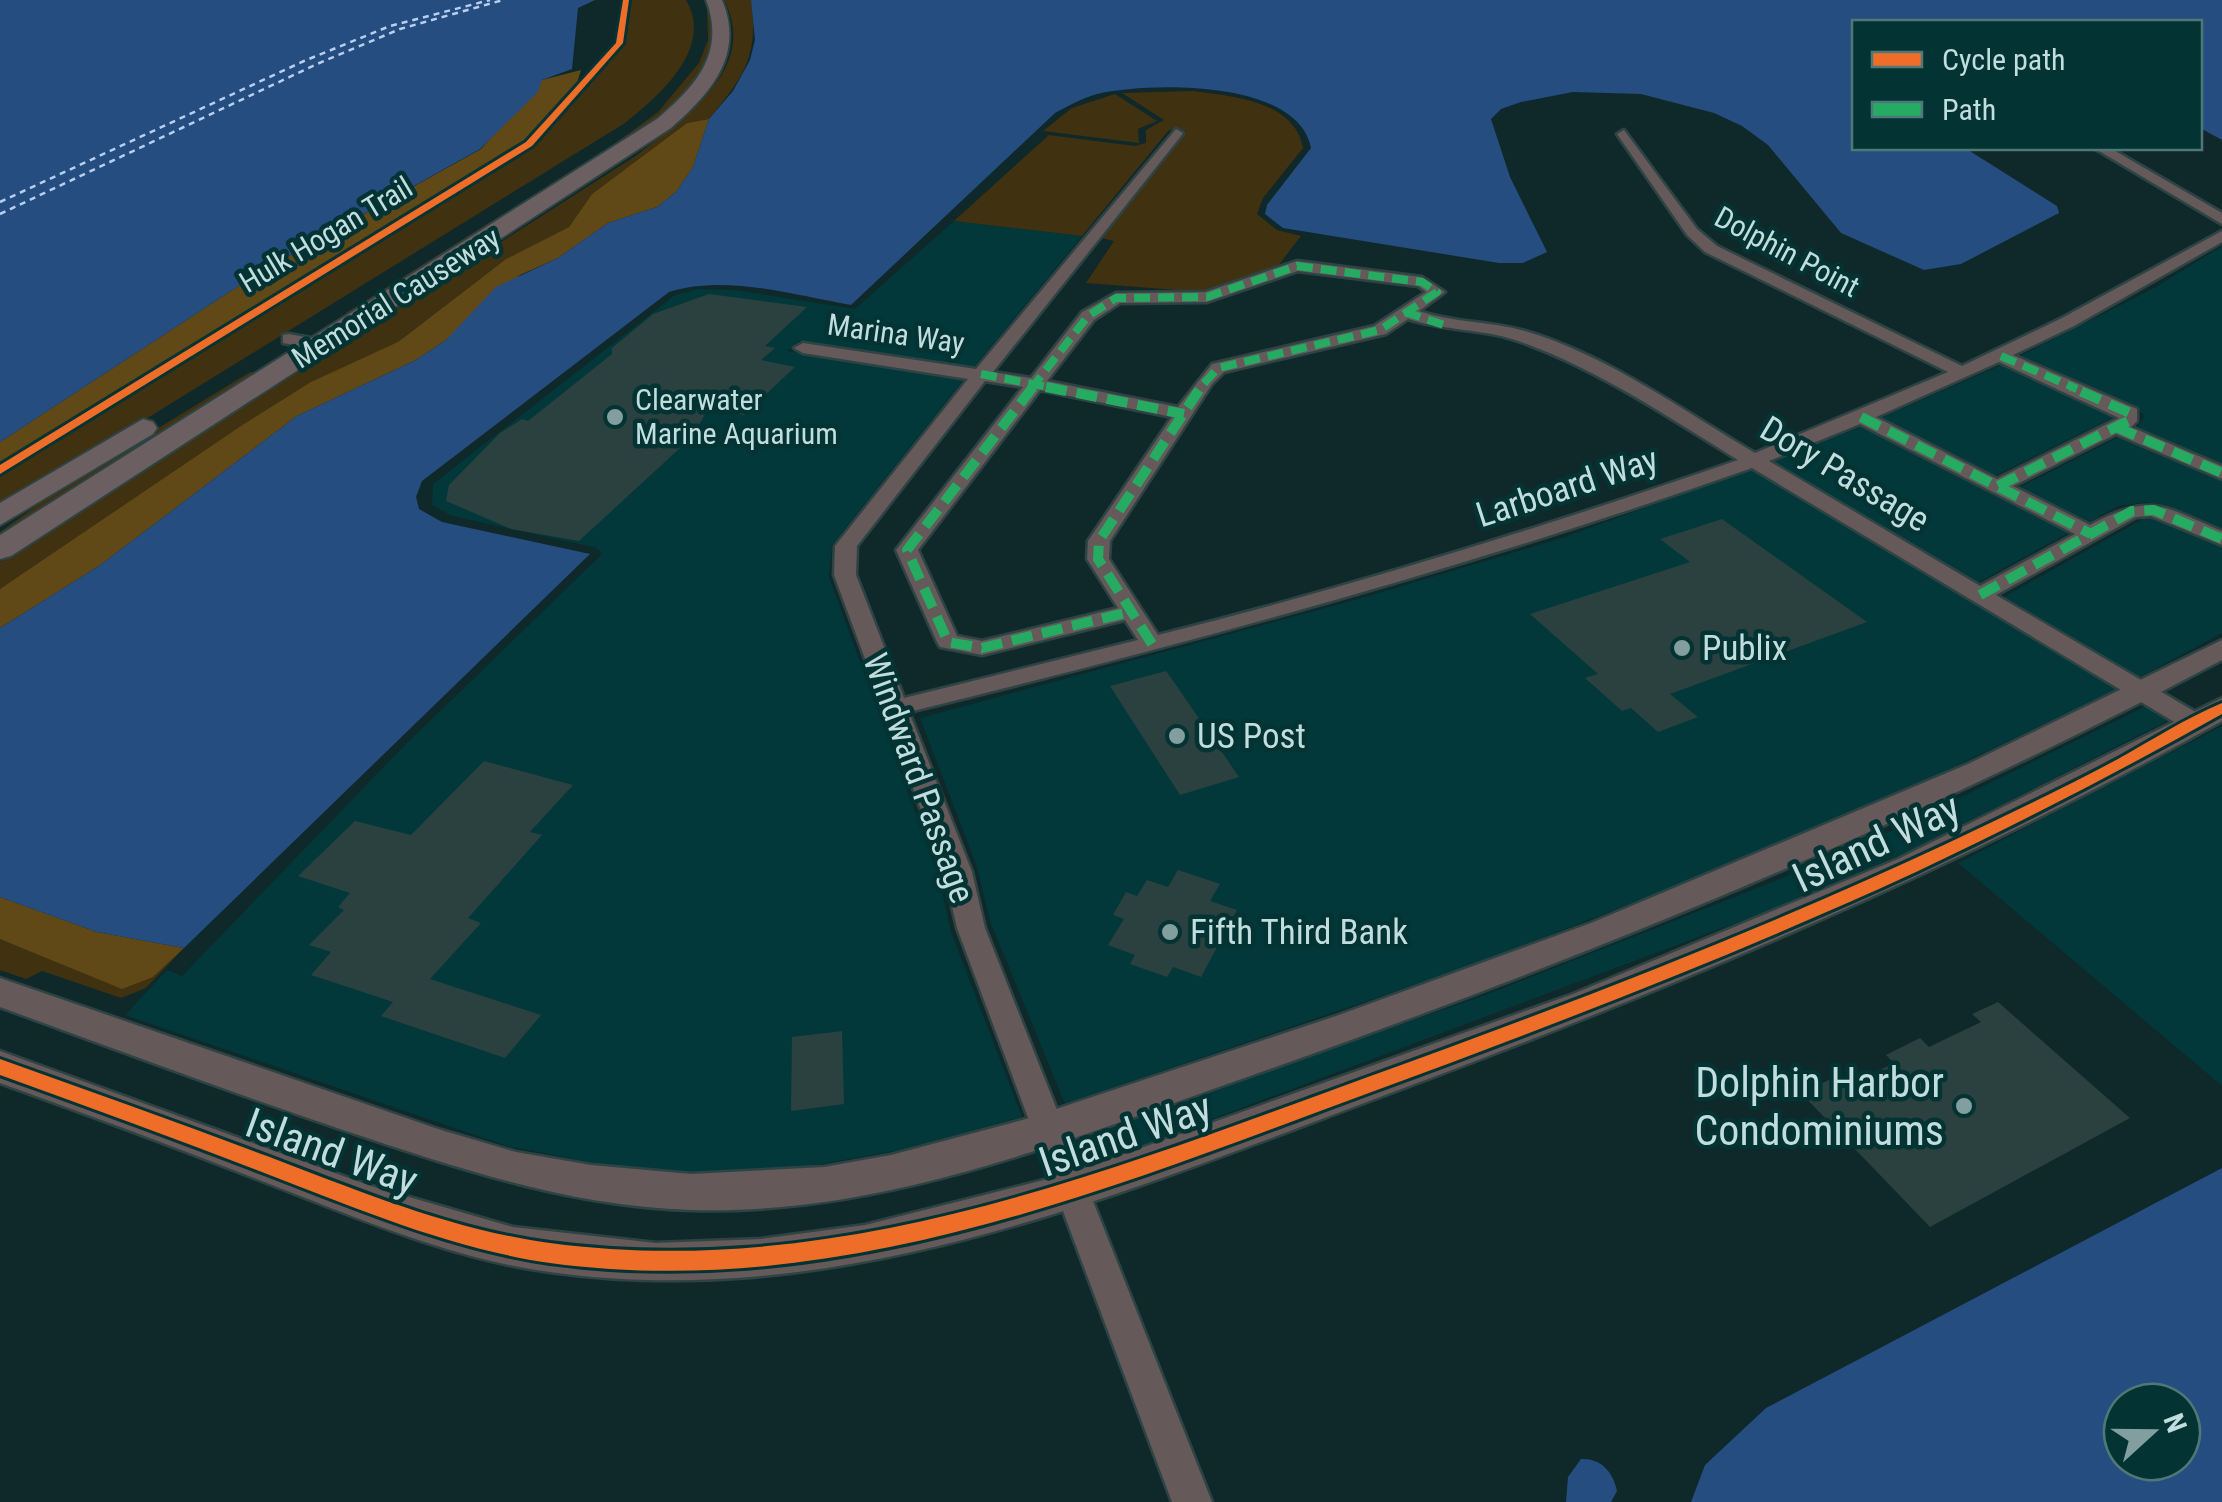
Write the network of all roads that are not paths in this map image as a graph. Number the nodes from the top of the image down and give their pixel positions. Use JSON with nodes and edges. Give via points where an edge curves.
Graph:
{"nodes":[{"id":1,"x":714,"y":0,"type":"edge"},
{"id":2,"x":698,"y":14,"type":"edge"},
{"id":3,"x":1176,"y":133,"type":"dead end"},
{"id":4,"x":1624,"y":134,"type":"dead end"},
{"id":5,"x":2104,"y":150,"type":"edge"},
{"id":6,"x":2222,"y":220,"type":"edge"},
{"id":7,"x":2222,"y":236,"type":"edge"},
{"id":8,"x":1405,"y":312,"type":"junction"},
{"id":9,"x":289,"y":338,"type":"junction"},
{"id":10,"x":322,"y":345,"type":"junction"},
{"id":11,"x":803,"y":348,"type":"dead end"},
{"id":12,"x":2000,"y":356,"type":"junction"},
{"id":13,"x":1963,"y":373,"type":"junction"},
{"id":14,"x":981,"y":374,"type":"junction"},
{"id":15,"x":1036,"y":384,"type":"junction"},
{"id":16,"x":1184,"y":414,"type":"junction"},
{"id":17,"x":1861,"y":417,"type":"junction"},
{"id":18,"x":2116,"y":427,"type":"junction"},
{"id":19,"x":1752,"y":459,"type":"junction"},
{"id":20,"x":2222,"y":473,"type":"edge"},
{"id":21,"x":1998,"y":486,"type":"junction"},
{"id":22,"x":0,"y":516,"type":"edge"},
{"id":23,"x":2092,"y":534,"type":"junction"},
{"id":24,"x":2222,"y":539,"type":"edge"},
{"id":25,"x":0,"y":549,"type":"edge"},
{"id":26,"x":1980,"y":596,"type":"junction"},
{"id":27,"x":1130,"y":612,"type":"junction"},
{"id":28,"x":1152,"y":644,"type":"junction"},
{"id":29,"x":2222,"y":649,"type":"edge"},
{"id":30,"x":2142,"y":692,"type":"junction"},
{"id":31,"x":898,"y":707,"type":"junction"},
{"id":32,"x":2222,"y":708,"type":"edge"},
{"id":33,"x":2195,"y":723,"type":"junction"},
{"id":34,"x":0,"y":992,"type":"edge"},
{"id":35,"x":0,"y":1067,"type":"edge"},
{"id":36,"x":1050,"y":1128,"type":"junction"},
{"id":37,"x":1073,"y":1190,"type":"junction"},
{"id":38,"x":1192,"y":1502,"type":"edge"}],
"edges":[{"from":1,"to":10,"type":"main road","name":"Memorial Causeway","via":[[724,22],[721,54],[704,85],[672,118]]},
{"from":2,"to":9,"type":"main road","name":"Memorial Causeway","via":[[694,54],[677,83],[626,129]]},
{"from":3,"to":14,"type":"street","name":"Windward Passage"},
{"from":4,"to":13,"type":"street","name":"Dolphin Point","via":[[1692,232],[1711,248]]},
{"from":5,"to":6,"type":"street"},
{"from":7,"to":12,"type":"street","name":"Larboard Way"},
{"from":8,"to":15,"type":"street","via":[[1438,292],[1422,282],[1297,266],[1207,297],[1116,298],[1088,316]]},
{"from":8,"to":16,"type":"street","via":[[1380,330],[1218,368]]},
{"from":8,"to":19,"type":"street","name":"Dory Passage","via":[[1558,348]]},
{"from":9,"to":10,"type":"street"},
{"from":9,"to":22,"type":"main road","name":"Memorial Causeway"},
{"from":10,"to":25,"type":"main road","name":"Memorial Causeway"},
{"from":11,"to":14,"type":"street","name":"Marina Way"},
{"from":12,"to":13,"type":"street","name":"Larboard Way"},
{"from":12,"to":18,"type":"street","via":[[2122,406],[2128,421]]},
{"from":13,"to":17,"type":"street","name":"Larboard Way"},
{"from":14,"to":15,"type":"street","name":"Marina Way"},
{"from":14,"to":31,"type":"street","name":"Windward Passage","via":[[846,546],[850,592]]},
{"from":15,"to":16,"type":"street","name":"Marina Way"},
{"from":15,"to":27,"type":"street","via":[[907,550],[948,642],[982,648]]},
{"from":16,"to":27,"type":"street","via":[[1099,541],[1098,560]]},
{"from":17,"to":19,"type":"street","name":"Larboard Way"},
{"from":17,"to":21,"type":"street"},
{"from":18,"to":20,"type":"street"},
{"from":18,"to":21,"type":"street"},
{"from":19,"to":26,"type":"street","name":"Dory Passage"},
{"from":19,"to":28,"type":"street","name":"Larboard Way","via":[[1553,531]]},
{"from":21,"to":23,"type":"street"},
{"from":23,"to":24,"type":"street","via":[[2132,512],[2154,510]]},
{"from":23,"to":26,"type":"street"},
{"from":26,"to":30,"type":"street","name":"Dory Passage"},
{"from":27,"to":28,"type":"street"},
{"from":28,"to":31,"type":"street","name":"Larboard Way"},
{"from":29,"to":30,"type":"street","name":"Island Way"},
{"from":30,"to":33,"type":"street","name":"Dory Passage"},
{"from":30,"to":36,"type":"street","name":"Island Way","via":[[1762,870],[1477,980]]},
{"from":31,"to":36,"type":"street","name":"Windward Passage","via":[[958,872],[971,928]]},
{"from":32,"to":33,"type":"street","name":"Island Way"},
{"from":33,"to":37,"type":"street","name":"Island Way","via":[[1808,913],[1513,1033]]},
{"from":34,"to":36,"type":"street","name":"Island Way","via":[[493,1164],[599,1186],[704,1192],[808,1186]]},
{"from":35,"to":37,"type":"street","name":"Island Way","via":[[444,1229],[552,1253],[650,1261],[843,1251],[972,1222]]},
{"from":36,"to":37,"type":"street","name":"Windward Passage"},
{"from":37,"to":38,"type":"street","name":"Windward Passage"}]}
